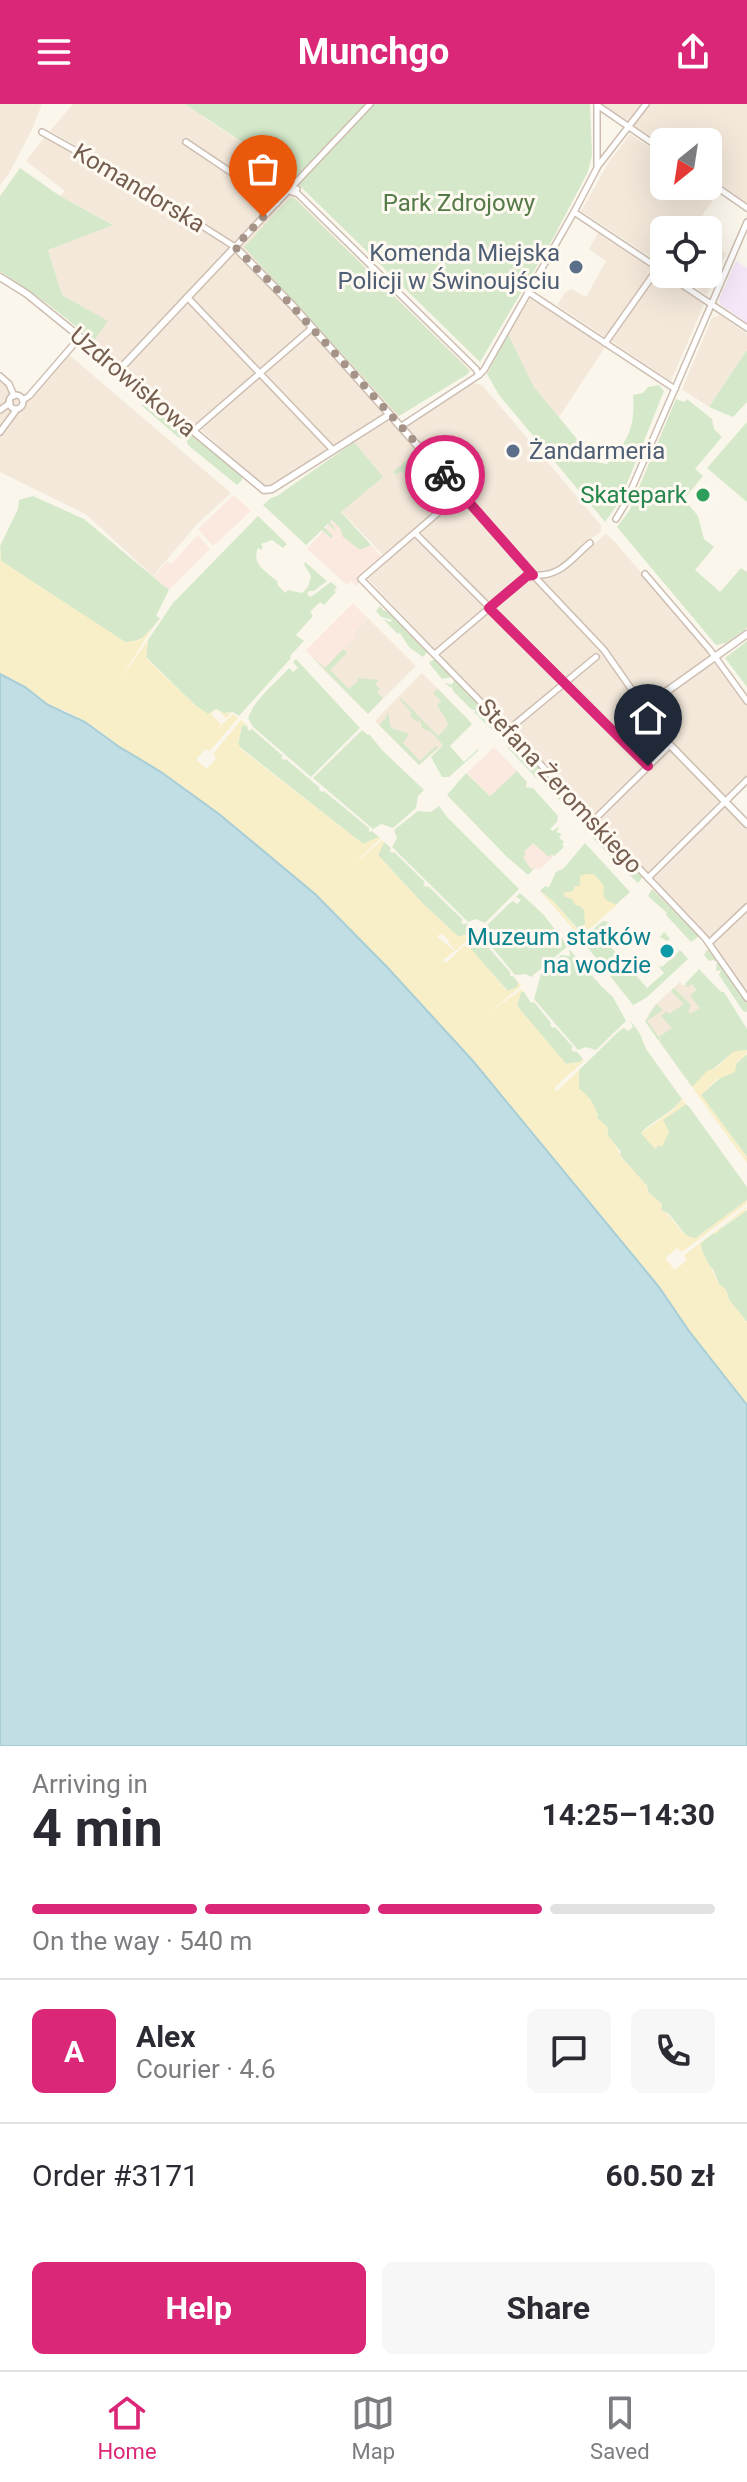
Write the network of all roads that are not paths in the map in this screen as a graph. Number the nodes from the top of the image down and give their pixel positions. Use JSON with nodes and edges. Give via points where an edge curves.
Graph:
{"nodes":[{"id":1,"x":370,"y":104,"type":"edge"},
{"id":2,"x":597,"y":104,"type":"edge"},
{"id":3,"x":646,"y":104,"type":"edge"},
{"id":4,"x":629,"y":128,"type":"junction"},
{"id":5,"x":42,"y":132,"type":"dead end"},
{"id":6,"x":186,"y":142,"type":"dead end"},
{"id":7,"x":650,"y":142,"type":"edge"},
{"id":8,"x":597,"y":168,"type":"junction"},
{"id":9,"x":291,"y":191,"type":"junction"},
{"id":10,"x":722,"y":191,"type":"edge"},
{"id":11,"x":277,"y":203,"type":"junction"},
{"id":12,"x":747,"y":208,"type":"edge"},
{"id":13,"x":574,"y":212,"type":"junction"},
{"id":14,"x":747,"y":222,"type":"edge"},
{"id":15,"x":235,"y":247,"type":"junction"},
{"id":16,"x":650,"y":263,"type":"edge"},
{"id":17,"x":0,"y":277,"type":"edge"},
{"id":18,"x":650,"y":288,"type":"edge"},
{"id":19,"x":687,"y":288,"type":"edge"},
{"id":20,"x":528,"y":292,"type":"junction"},
{"id":21,"x":187,"y":297,"type":"junction"},
{"id":22,"x":711,"y":304,"type":"junction"},
{"id":23,"x":747,"y":328,"type":"edge"},
{"id":24,"x":311,"y":329,"type":"junction"},
{"id":25,"x":80,"y":337,"type":"junction"},
{"id":26,"x":605,"y":343,"type":"junction"},
{"id":27,"x":120,"y":369,"type":"junction"},
{"id":28,"x":260,"y":372,"type":"junction"},
{"id":29,"x":479,"y":375,"type":"junction"},
{"id":30,"x":0,"y":376,"type":"edge"},
{"id":31,"x":675,"y":389,"type":"junction"},
{"id":32,"x":14,"y":396,"type":"junction"},
{"id":33,"x":23,"y":400,"type":"junction"},
{"id":34,"x":10,"y":403,"type":"junction"},
{"id":35,"x":17,"y":409,"type":"junction"},
{"id":36,"x":0,"y":410,"type":"edge"},
{"id":37,"x":389,"y":415,"type":"junction"},
{"id":38,"x":400,"y":427,"type":"junction"},
{"id":39,"x":193,"y":431,"type":"junction"},
{"id":40,"x":0,"y":432,"type":"edge"},
{"id":41,"x":333,"y":450,"type":"junction"},
{"id":42,"x":461,"y":493,"type":"junction"},
{"id":43,"x":616,"y":519,"type":"dead end"},
{"id":44,"x":415,"y":533,"type":"junction"},
{"id":45,"x":590,"y":543,"type":"dead end"},
{"id":46,"x":645,"y":574,"type":"dead end"},
{"id":47,"x":533,"y":575,"type":"junction"},
{"id":48,"x":489,"y":608,"type":"junction"},
{"id":49,"x":747,"y":634,"type":"edge"},
{"id":50,"x":435,"y":654,"type":"junction"},
{"id":51,"x":715,"y":656,"type":"junction"},
{"id":52,"x":596,"y":657,"type":"dead end"},
{"id":53,"x":565,"y":683,"type":"junction"},
{"id":54,"x":747,"y":701,"type":"edge"},
{"id":55,"x":647,"y":708,"type":"junction"},
{"id":56,"x":508,"y":730,"type":"junction"},
{"id":57,"x":670,"y":745,"type":"junction"},
{"id":58,"x":648,"y":766,"type":"junction"},
{"id":59,"x":747,"y":780,"type":"edge"},
{"id":60,"x":725,"y":802,"type":"junction"},
{"id":61,"x":594,"y":820,"type":"junction"},
{"id":62,"x":747,"y":824,"type":"edge"},
{"id":63,"x":648,"y":878,"type":"junction"},
{"id":64,"x":747,"y":907,"type":"edge"},
{"id":65,"x":709,"y":943,"type":"junction"},
{"id":66,"x":747,"y":998,"type":"edge"}],
"edges":[{"from":1,"to":9,"type":"street"},
{"from":2,"to":4,"type":"street"},
{"from":2,"to":8,"type":"street"},
{"from":3,"to":4,"type":"street"},
{"from":4,"to":7,"type":"street"},
{"from":4,"to":8,"type":"street"},
{"from":5,"to":15,"type":"street","name":"Komandorska"},
{"from":6,"to":11,"type":"street"},
{"from":8,"to":13,"type":"street"},
{"from":9,"to":11,"type":"street"},
{"from":9,"to":29,"type":"street"},
{"from":10,"to":12,"type":"street"},
{"from":11,"to":15,"type":"street"},
{"from":13,"to":16,"type":"street"},
{"from":13,"to":20,"type":"street"},
{"from":14,"to":22,"type":"street"},
{"from":15,"to":21,"type":"street"},
{"from":15,"to":24,"type":"street"},
{"from":17,"to":25,"type":"street","name":"Uzdrowiskowa"},
{"from":18,"to":26,"type":"street"},
{"from":19,"to":22,"type":"street"},
{"from":20,"to":26,"type":"street"},
{"from":20,"to":29,"type":"street"},
{"from":21,"to":27,"type":"street"},
{"from":21,"to":28,"type":"street"},
{"from":22,"to":23,"type":"street"},
{"from":22,"to":31,"type":"street"},
{"from":24,"to":28,"type":"street"},
{"from":24,"to":37,"type":"street"},
{"from":25,"to":27,"type":"street","name":"Uzdrowiskowa"},
{"from":25,"to":33,"type":"street"},
{"from":26,"to":31,"type":"street"},
{"from":27,"to":39,"type":"street","name":"Uzdrowiskowa"},
{"from":28,"to":39,"type":"street"},
{"from":28,"to":41,"type":"street"},
{"from":29,"to":38,"type":"street"},
{"from":30,"to":32,"type":"street"},
{"from":31,"to":43,"type":"street"},
{"from":32,"to":33,"type":"street"},
{"from":32,"to":34,"type":"street"},
{"from":33,"to":35,"type":"street"},
{"from":34,"to":35,"type":"street"},
{"from":34,"to":36,"type":"street"},
{"from":35,"to":40,"type":"street"},
{"from":37,"to":38,"type":"street"},
{"from":37,"to":41,"type":"street"},
{"from":38,"to":42,"type":"street"},
{"from":39,"to":41,"type":"street","name":"Uzdrowiskowa","via":[[264,490]]},
{"from":42,"to":44,"type":"street"},
{"from":42,"to":47,"type":"street"},
{"from":44,"to":48,"type":"street"},
{"from":44,"to":50,"type":"street","name":"Stefana Żeromskiego","via":[[361,579]]},
{"from":45,"to":47,"type":"street","via":[[551,575]]},
{"from":46,"to":51,"type":"street"},
{"from":47,"to":48,"type":"street"},
{"from":47,"to":55,"type":"street","via":[[604,650]]},
{"from":48,"to":50,"type":"street"},
{"from":48,"to":53,"type":"street"},
{"from":49,"to":51,"type":"street"},
{"from":50,"to":56,"type":"street","name":"Stefana Żeromskiego"},
{"from":51,"to":54,"type":"street"},
{"from":51,"to":55,"type":"street"},
{"from":52,"to":53,"type":"street"},
{"from":53,"to":56,"type":"street"},
{"from":53,"to":58,"type":"street"},
{"from":55,"to":57,"type":"street"},
{"from":56,"to":61,"type":"street","name":"Stefana Żeromskiego"},
{"from":57,"to":58,"type":"street"},
{"from":57,"to":60,"type":"street"},
{"from":58,"to":61,"type":"street"},
{"from":59,"to":60,"type":"street"},
{"from":60,"to":62,"type":"street"},
{"from":60,"to":63,"type":"street"},
{"from":61,"to":63,"type":"street","name":"Stefana Żeromskiego"},
{"from":63,"to":65,"type":"street","name":"Stefana Żeromskiego"},
{"from":64,"to":65,"type":"street"},
{"from":65,"to":66,"type":"street","name":"Stefana Żeromskiego"}]}
